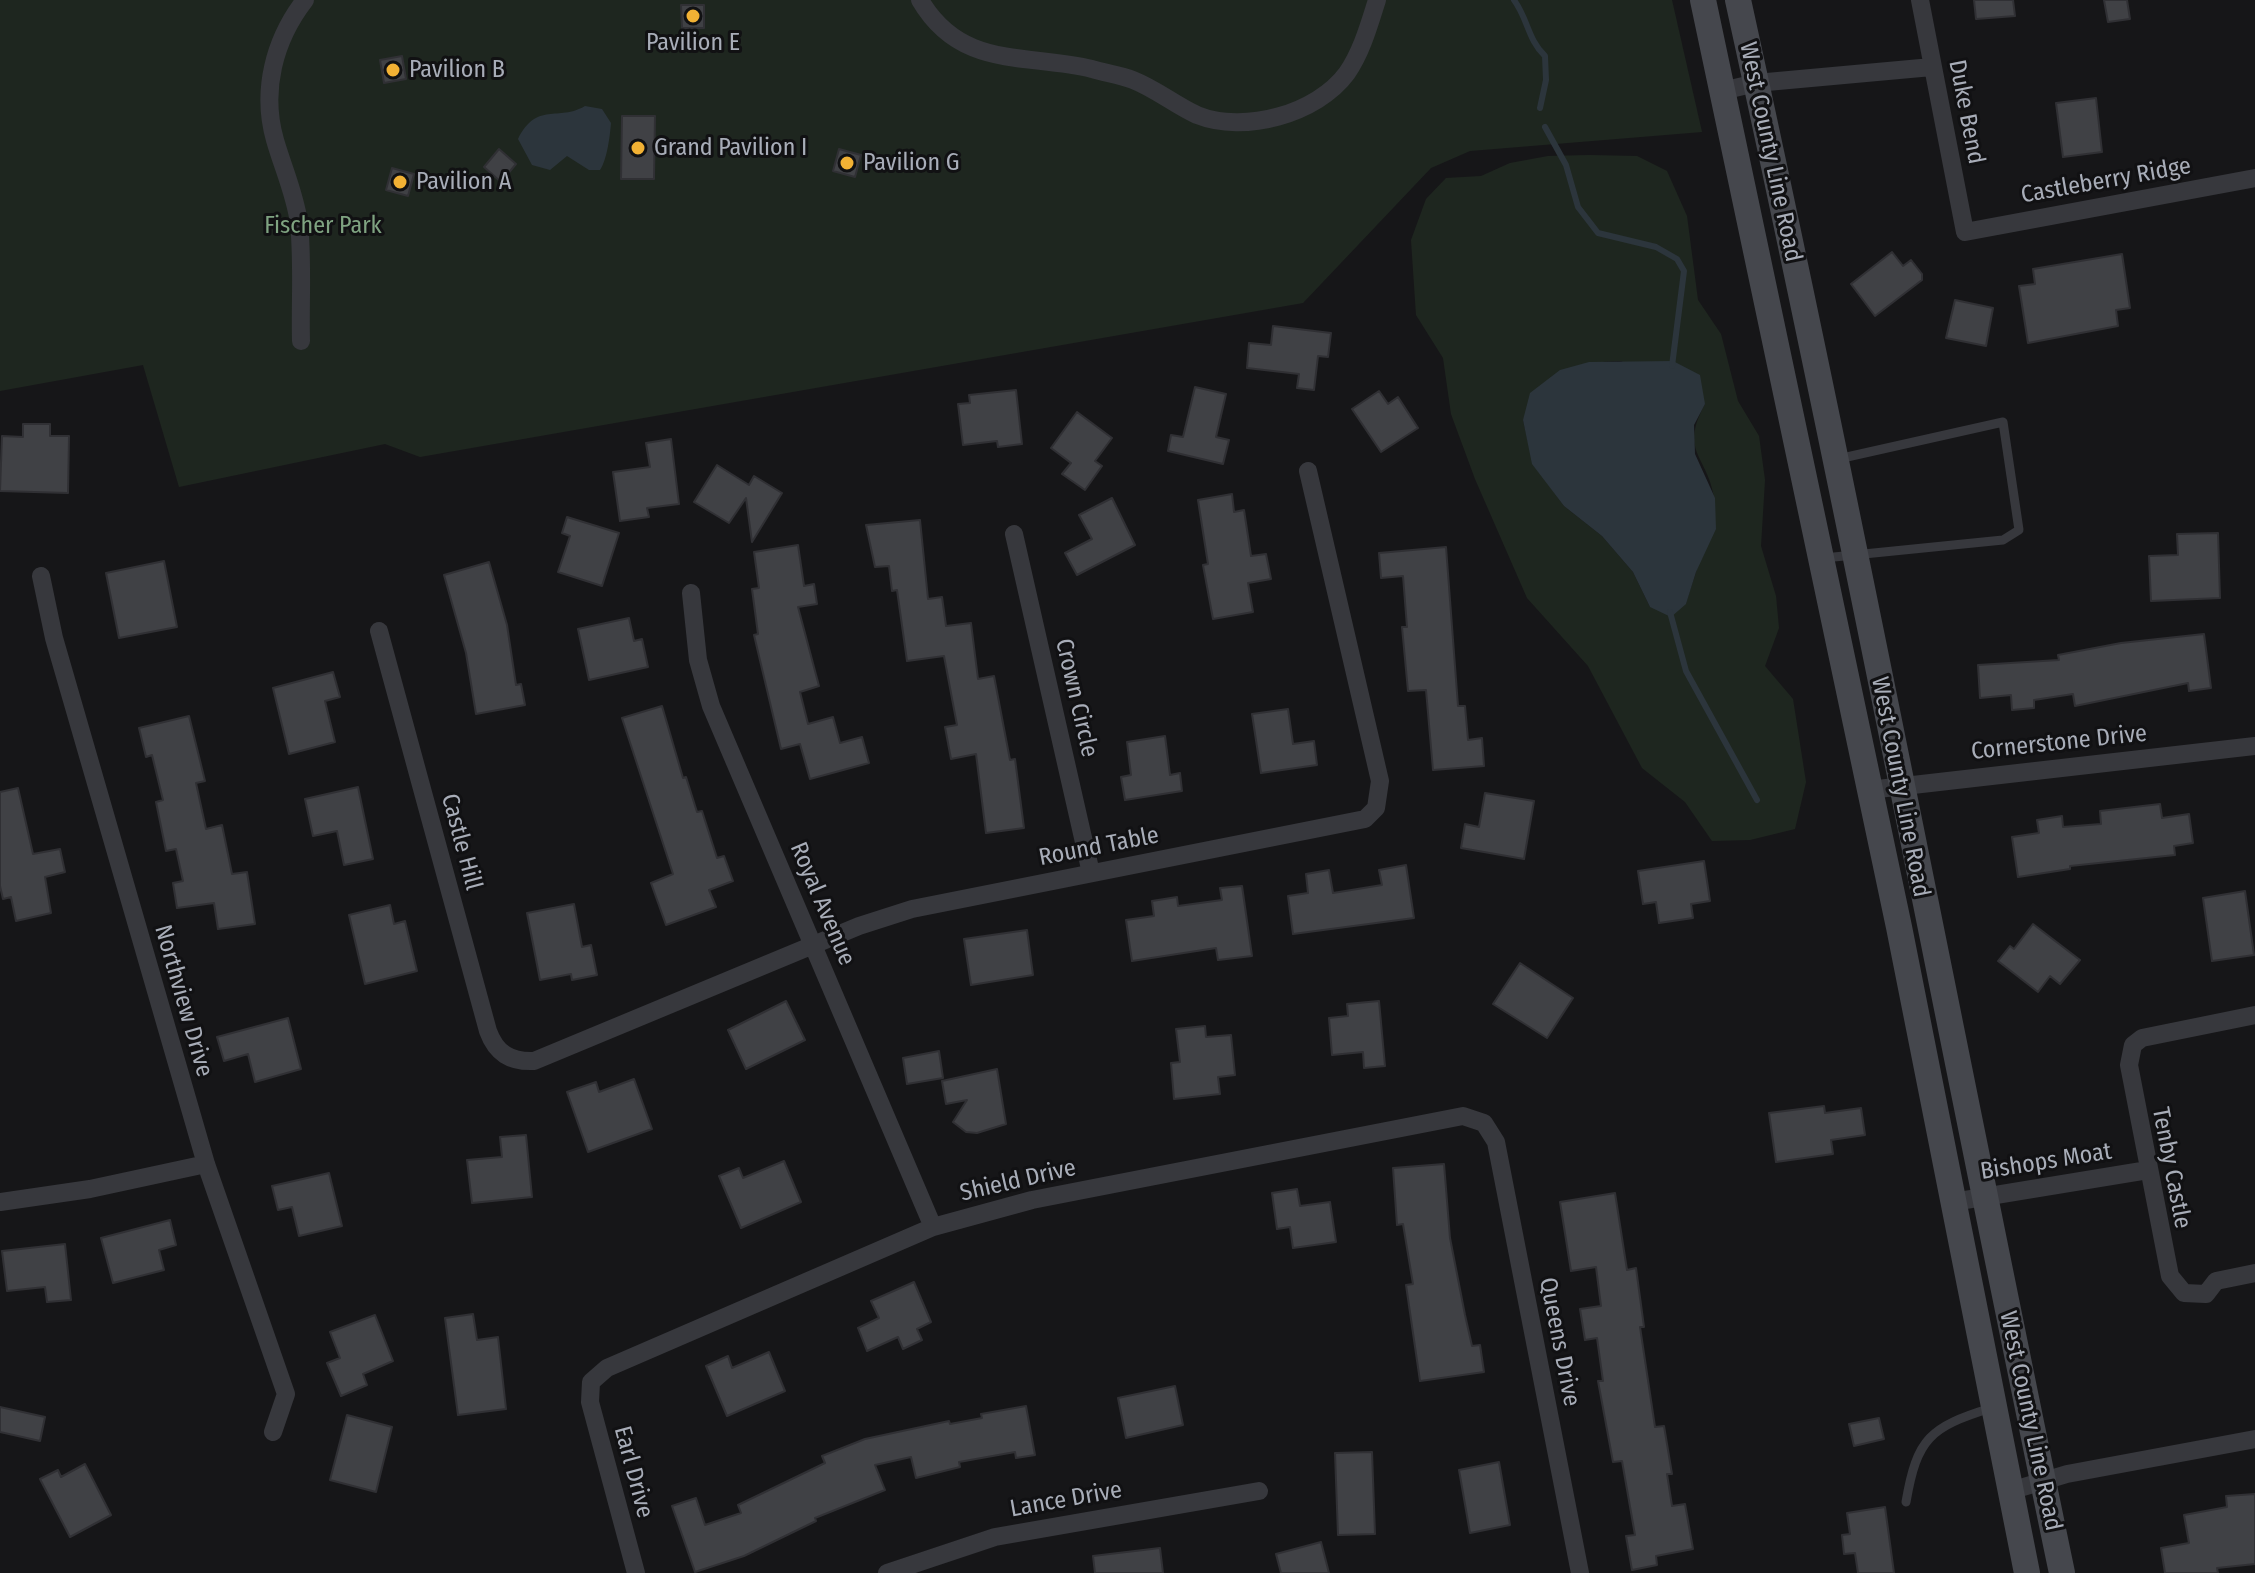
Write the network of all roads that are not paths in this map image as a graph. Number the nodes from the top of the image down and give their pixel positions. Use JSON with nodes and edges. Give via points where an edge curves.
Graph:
{"nodes":[{"id":1,"x":305,"y":0,"type":"edge"},
{"id":2,"x":920,"y":0,"type":"edge"},
{"id":3,"x":1377,"y":0,"type":"edge"},
{"id":4,"x":1703,"y":0,"type":"edge"},
{"id":5,"x":1738,"y":0,"type":"edge"},
{"id":6,"x":1920,"y":0,"type":"edge"},
{"id":7,"x":1932,"y":67,"type":"junction"},
{"id":8,"x":1756,"y":83,"type":"junction"},
{"id":9,"x":1722,"y":91,"type":"junction"},
{"id":10,"x":2255,"y":178,"type":"edge"},
{"id":11,"x":1965,"y":232,"type":"joint"},
{"id":12,"x":301,"y":341,"type":"dead end"},
{"id":13,"x":1836,"y":460,"type":"junction"},
{"id":14,"x":1308,"y":471,"type":"dead end"},
{"id":15,"x":1014,"y":534,"type":"dead end"},
{"id":16,"x":1855,"y":554,"type":"junction"},
{"id":17,"x":1821,"y":558,"type":"junction"},
{"id":18,"x":41,"y":576,"type":"dead end"},
{"id":19,"x":691,"y":593,"type":"dead end"},
{"id":20,"x":379,"y":631,"type":"dead end"},
{"id":21,"x":2255,"y":746,"type":"edge"},
{"id":22,"x":1899,"y":785,"type":"junction"},
{"id":23,"x":1869,"y":790,"type":"junction"},
{"id":24,"x":1091,"y":873,"type":"junction"},
{"id":25,"x":813,"y":946,"type":"junction"},
{"id":26,"x":2255,"y":1015,"type":"edge"},
{"id":27,"x":509,"y":1058,"type":"joint"},
{"id":28,"x":1484,"y":1123,"type":"joint"},
{"id":29,"x":206,"y":1164,"type":"junction"},
{"id":30,"x":2148,"y":1170,"type":"junction"},
{"id":31,"x":1985,"y":1195,"type":"junction"},
{"id":32,"x":0,"y":1202,"type":"edge"},
{"id":33,"x":1953,"y":1202,"type":"junction"},
{"id":34,"x":933,"y":1227,"type":"junction"},
{"id":35,"x":2255,"y":1273,"type":"edge"},
{"id":36,"x":591,"y":1382,"type":"joint"},
{"id":37,"x":1994,"y":1407,"type":"junction"},
{"id":38,"x":273,"y":1432,"type":"dead end"},
{"id":39,"x":2255,"y":1439,"type":"edge"},
{"id":40,"x":2043,"y":1481,"type":"junction"},
{"id":41,"x":1259,"y":1491,"type":"dead end"},
{"id":42,"x":2010,"y":1491,"type":"junction"},
{"id":43,"x":1906,"y":1502,"type":"dead end"},
{"id":44,"x":636,"y":1573,"type":"edge"},
{"id":45,"x":887,"y":1573,"type":"edge"},
{"id":46,"x":1580,"y":1573,"type":"edge"},
{"id":47,"x":2027,"y":1573,"type":"edge"},
{"id":48,"x":2062,"y":1573,"type":"edge"}],
"edges":[{"from":1,"to":12,"type":"street","via":[[276,52],[269,94],[274,137],[299,225]]},
{"from":2,"to":3,"type":"street","via":[[944,31],[978,50],[1133,80],[1199,116],[1227,122],[1291,112],[1321,96],[1346,74]]},
{"from":4,"to":9,"type":"main road","name":"West County Line Road"},
{"from":5,"to":8,"type":"main road","name":"West County Line Road"},
{"from":6,"to":7,"type":"street","name":"Duke Bend"},
{"from":7,"to":8,"type":"street"},
{"from":7,"to":11,"type":"street","name":"Duke Bend"},
{"from":8,"to":9,"type":"street"},
{"from":8,"to":13,"type":"main road","name":"West County Line Road"},
{"from":9,"to":17,"type":"main road","name":"West County Line Road"},
{"from":10,"to":11,"type":"street","name":"Castleberry Ridge"},
{"from":13,"to":16,"type":"main road","name":"West County Line Road"},
{"from":13,"to":16,"type":"lane","via":[[2003,422],[2019,530],[2013,536]]},
{"from":14,"to":24,"type":"street","name":"Round Table","via":[[1380,781],[1376,808],[1353,824]]},
{"from":15,"to":24,"type":"street","name":"Crown Circle"},
{"from":16,"to":17,"type":"lane"},
{"from":16,"to":22,"type":"main road","name":"West County Line Road"},
{"from":17,"to":23,"type":"main road","name":"West County Line Road"},
{"from":18,"to":29,"type":"street","name":"Northview Drive","via":[[54,638]]},
{"from":19,"to":25,"type":"street","name":"Royal Avenue","via":[[698,660],[711,706]]},
{"from":20,"to":27,"type":"street","name":"Castle Hill","via":[[488,1031],[498,1051]]},
{"from":21,"to":22,"type":"street","name":"Cornerstone Drive"},
{"from":22,"to":23,"type":"street","name":"Cornerstone Drive"},
{"from":22,"to":31,"type":"main road","name":"West County Line Road"},
{"from":23,"to":33,"type":"main road","name":"West County Line Road"},
{"from":24,"to":25,"type":"street","name":"Round Table","via":[[912,909]]},
{"from":25,"to":27,"type":"street","name":"Round Table","via":[[546,1059]]},
{"from":25,"to":34,"type":"street","name":"Royal Avenue"},
{"from":26,"to":30,"type":"street","name":"Tenby Castle","via":[[2161,1033],[2133,1045],[2130,1076]]},
{"from":28,"to":34,"type":"street","name":"Shield Drive","via":[[1463,1116],[1032,1200]]},
{"from":28,"to":46,"type":"street","name":"Queens Drive","via":[[1496,1142]]},
{"from":29,"to":32,"type":"street"},
{"from":29,"to":38,"type":"street","name":"Northview Drive","via":[[286,1394]]},
{"from":30,"to":31,"type":"street","name":"Bishops Moat"},
{"from":30,"to":35,"type":"street","name":"Tenby Castle","via":[[2165,1265],[2184,1293],[2206,1294],[2216,1281]]},
{"from":31,"to":33,"type":"street","name":"Bishops Moat"},
{"from":31,"to":40,"type":"main road","name":"West County Line Road"},
{"from":33,"to":37,"type":"main road","name":"West County Line Road"},
{"from":34,"to":36,"type":"street","name":"Shield Drive","via":[[607,1368]]},
{"from":36,"to":44,"type":"street","name":"Earl Drive","via":[[592,1414]]},
{"from":37,"to":42,"type":"main road","name":"West County Line Road"},
{"from":37,"to":43,"type":"lane","via":[[1951,1420],[1929,1435],[1914,1460]]},
{"from":39,"to":40,"type":"street"},
{"from":40,"to":42,"type":"street"},
{"from":40,"to":48,"type":"main road","name":"West County Line Road"},
{"from":41,"to":45,"type":"street","name":"Lance Drive","via":[[995,1537]]},
{"from":42,"to":47,"type":"main road","name":"West County Line Road"}]}
